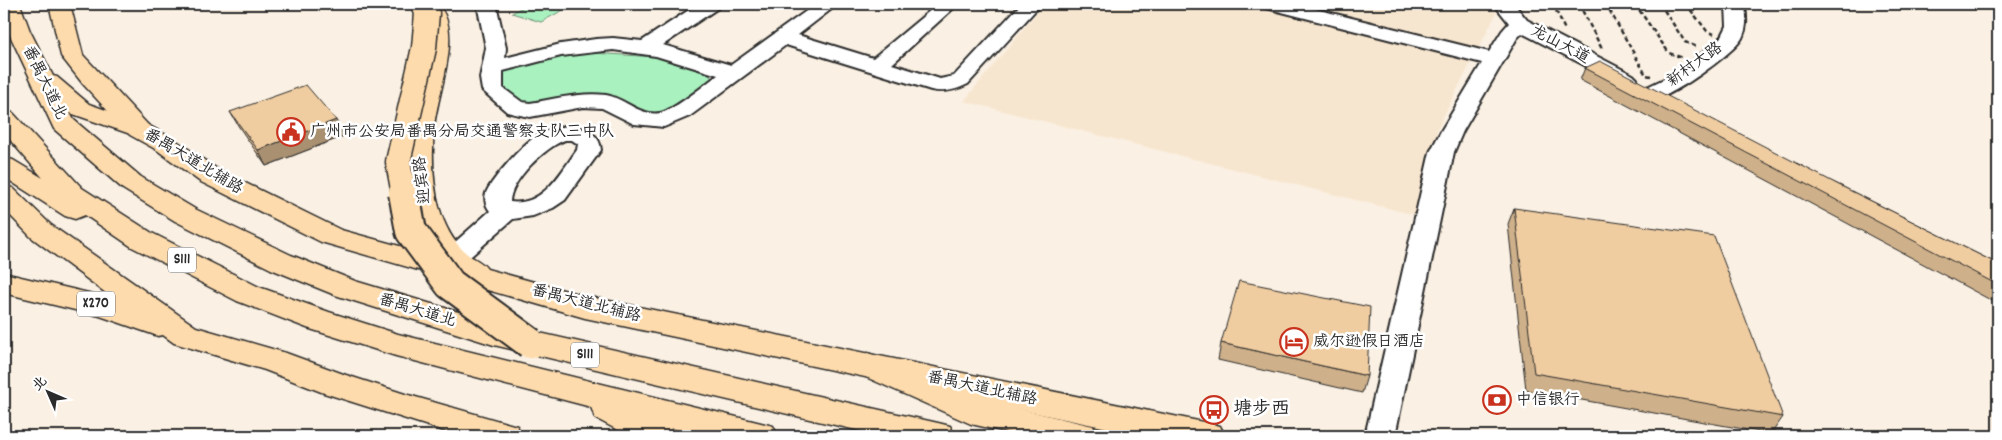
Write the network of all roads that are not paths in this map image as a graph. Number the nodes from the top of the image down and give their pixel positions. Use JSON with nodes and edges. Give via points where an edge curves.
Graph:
{"nodes":[{"id":1,"x":9,"y":4,"type":"edge"},
{"id":2,"x":60,"y":4,"type":"edge"},
{"id":3,"x":424,"y":4,"type":"edge"},
{"id":4,"x":428,"y":4,"type":"edge"},
{"id":5,"x":486,"y":4,"type":"edge"},
{"id":6,"x":711,"y":4,"type":"edge"},
{"id":7,"x":828,"y":4,"type":"edge"},
{"id":8,"x":949,"y":4,"type":"edge"},
{"id":9,"x":1031,"y":4,"type":"edge"},
{"id":10,"x":1273,"y":4,"type":"edge"},
{"id":11,"x":1504,"y":4,"type":"edge"},
{"id":12,"x":1735,"y":4,"type":"edge"},
{"id":13,"x":1520,"y":24,"type":"junction"},
{"id":14,"x":782,"y":37,"type":"junction"},
{"id":15,"x":645,"y":48,"type":"junction"},
{"id":16,"x":1495,"y":60,"type":"junction"},
{"id":17,"x":877,"y":66,"type":"junction"},
{"id":18,"x":493,"y":67,"type":"junction"},
{"id":19,"x":734,"y":73,"type":"junction"},
{"id":20,"x":42,"y":77,"type":"junction"},
{"id":21,"x":1653,"y":93,"type":"junction"},
{"id":22,"x":593,"y":101,"type":"junction"},
{"id":23,"x":1680,"y":106,"type":"edge"},
{"id":24,"x":4,"y":118,"type":"edge"},
{"id":25,"x":139,"y":130,"type":"junction"},
{"id":26,"x":571,"y":132,"type":"junction"},
{"id":27,"x":4,"y":166,"type":"edge"},
{"id":28,"x":4,"y":194,"type":"edge"},
{"id":29,"x":506,"y":211,"type":"junction"},
{"id":30,"x":142,"y":240,"type":"junction"},
{"id":31,"x":453,"y":258,"type":"junction"},
{"id":32,"x":482,"y":278,"type":"junction"},
{"id":33,"x":4,"y":283,"type":"edge"},
{"id":34,"x":185,"y":335,"type":"junction"},
{"id":35,"x":530,"y":343,"type":"junction"},
{"id":36,"x":868,"y":365,"type":"junction"},
{"id":37,"x":568,"y":389,"type":"junction"},
{"id":38,"x":505,"y":436,"type":"edge"},
{"id":39,"x":658,"y":436,"type":"edge"},
{"id":40,"x":761,"y":436,"type":"edge"},
{"id":41,"x":938,"y":436,"type":"edge"},
{"id":42,"x":1081,"y":436,"type":"edge"},
{"id":43,"x":1208,"y":436,"type":"edge"},
{"id":44,"x":1380,"y":436,"type":"edge"}],
"edges":[{"from":1,"to":20,"type":"main road","name":"番禺大道北","number":"S111","via":[[18,31]]},
{"from":2,"to":25,"type":"main road","name":"番禺大道北辅路","via":[[72,56]]},
{"from":3,"to":35,"type":"main road","bridge":true,"via":[[424,48],[398,162],[411,231],[450,284]]},
{"from":4,"to":31,"type":"main road","name":"迎宾路","via":[[437,21],[434,73],[422,128],[420,174],[430,221]]},
{"from":5,"to":18,"type":"street","via":[[496,48]]},
{"from":6,"to":15,"type":"street"},
{"from":7,"to":14,"type":"street"},
{"from":8,"to":17,"type":"street"},
{"from":9,"to":17,"type":"street","via":[[961,80],[950,85],[939,85]]},
{"from":10,"to":16,"type":"street"},
{"from":11,"to":13,"type":"street","name":"龙山大道"},
{"from":12,"to":21,"type":"street","name":"新村大路","via":[[1737,26],[1731,39],[1676,82]]},
{"from":13,"to":16,"type":"street"},
{"from":13,"to":21,"type":"street","name":"龙山大道"},
{"from":14,"to":17,"type":"street"},
{"from":14,"to":19,"type":"street"},
{"from":15,"to":18,"type":"street","via":[[627,45],[589,47]]},
{"from":15,"to":19,"type":"street","via":[[666,51]]},
{"from":16,"to":44,"type":"street","via":[[1442,152]]},
{"from":18,"to":22,"type":"street","via":[[493,90],[515,106],[530,110]]},
{"from":19,"to":22,"type":"street","via":[[682,111],[664,120],[642,120],[607,102]]},
{"from":20,"to":25,"type":"main road","via":[[80,109]]},
{"from":20,"to":35,"type":"main road","name":"番禺大道北","number":"S111","via":[[63,124],[132,183],[178,210],[281,262],[345,288]]},
{"from":21,"to":23,"type":"street","name":"龙山大道"},
{"from":22,"to":26,"type":"street"},
{"from":24,"to":30,"type":"main road","number":"S111","via":[[73,194]]},
{"from":25,"to":32,"type":"main road","name":"番禺大道北辅路","via":[[208,175],[331,236]]},
{"from":26,"to":29,"type":"street","via":[[554,136],[534,147],[498,194],[498,205]]},
{"from":26,"to":29,"type":"street","via":[[582,135],[589,142],[590,150],[556,195],[544,204]]},
{"from":27,"to":30,"type":"main road","via":[[70,208]]},
{"from":28,"to":34,"type":"main road","via":[[41,230]]},
{"from":29,"to":31,"type":"street"},
{"from":30,"to":37,"type":"main road","number":"S111","via":[[248,294],[318,320]]},
{"from":31,"to":32,"type":"main road","name":"迎宾路"},
{"from":32,"to":36,"type":"main road","name":"番禺大道北辅路","via":[[585,306]]},
{"from":33,"to":34,"type":"main road","number":"X270","via":[[106,307]]},
{"from":34,"to":38,"type":"main road"},
{"from":35,"to":41,"type":"main road","name":"番禺大道北","number":"S111"},
{"from":36,"to":42,"type":"main road","via":[[971,411]]},
{"from":36,"to":43,"type":"main road","name":"番禺大道北辅路"},
{"from":37,"to":39,"type":"main road"},
{"from":37,"to":40,"type":"main road","number":"S111"}]}
